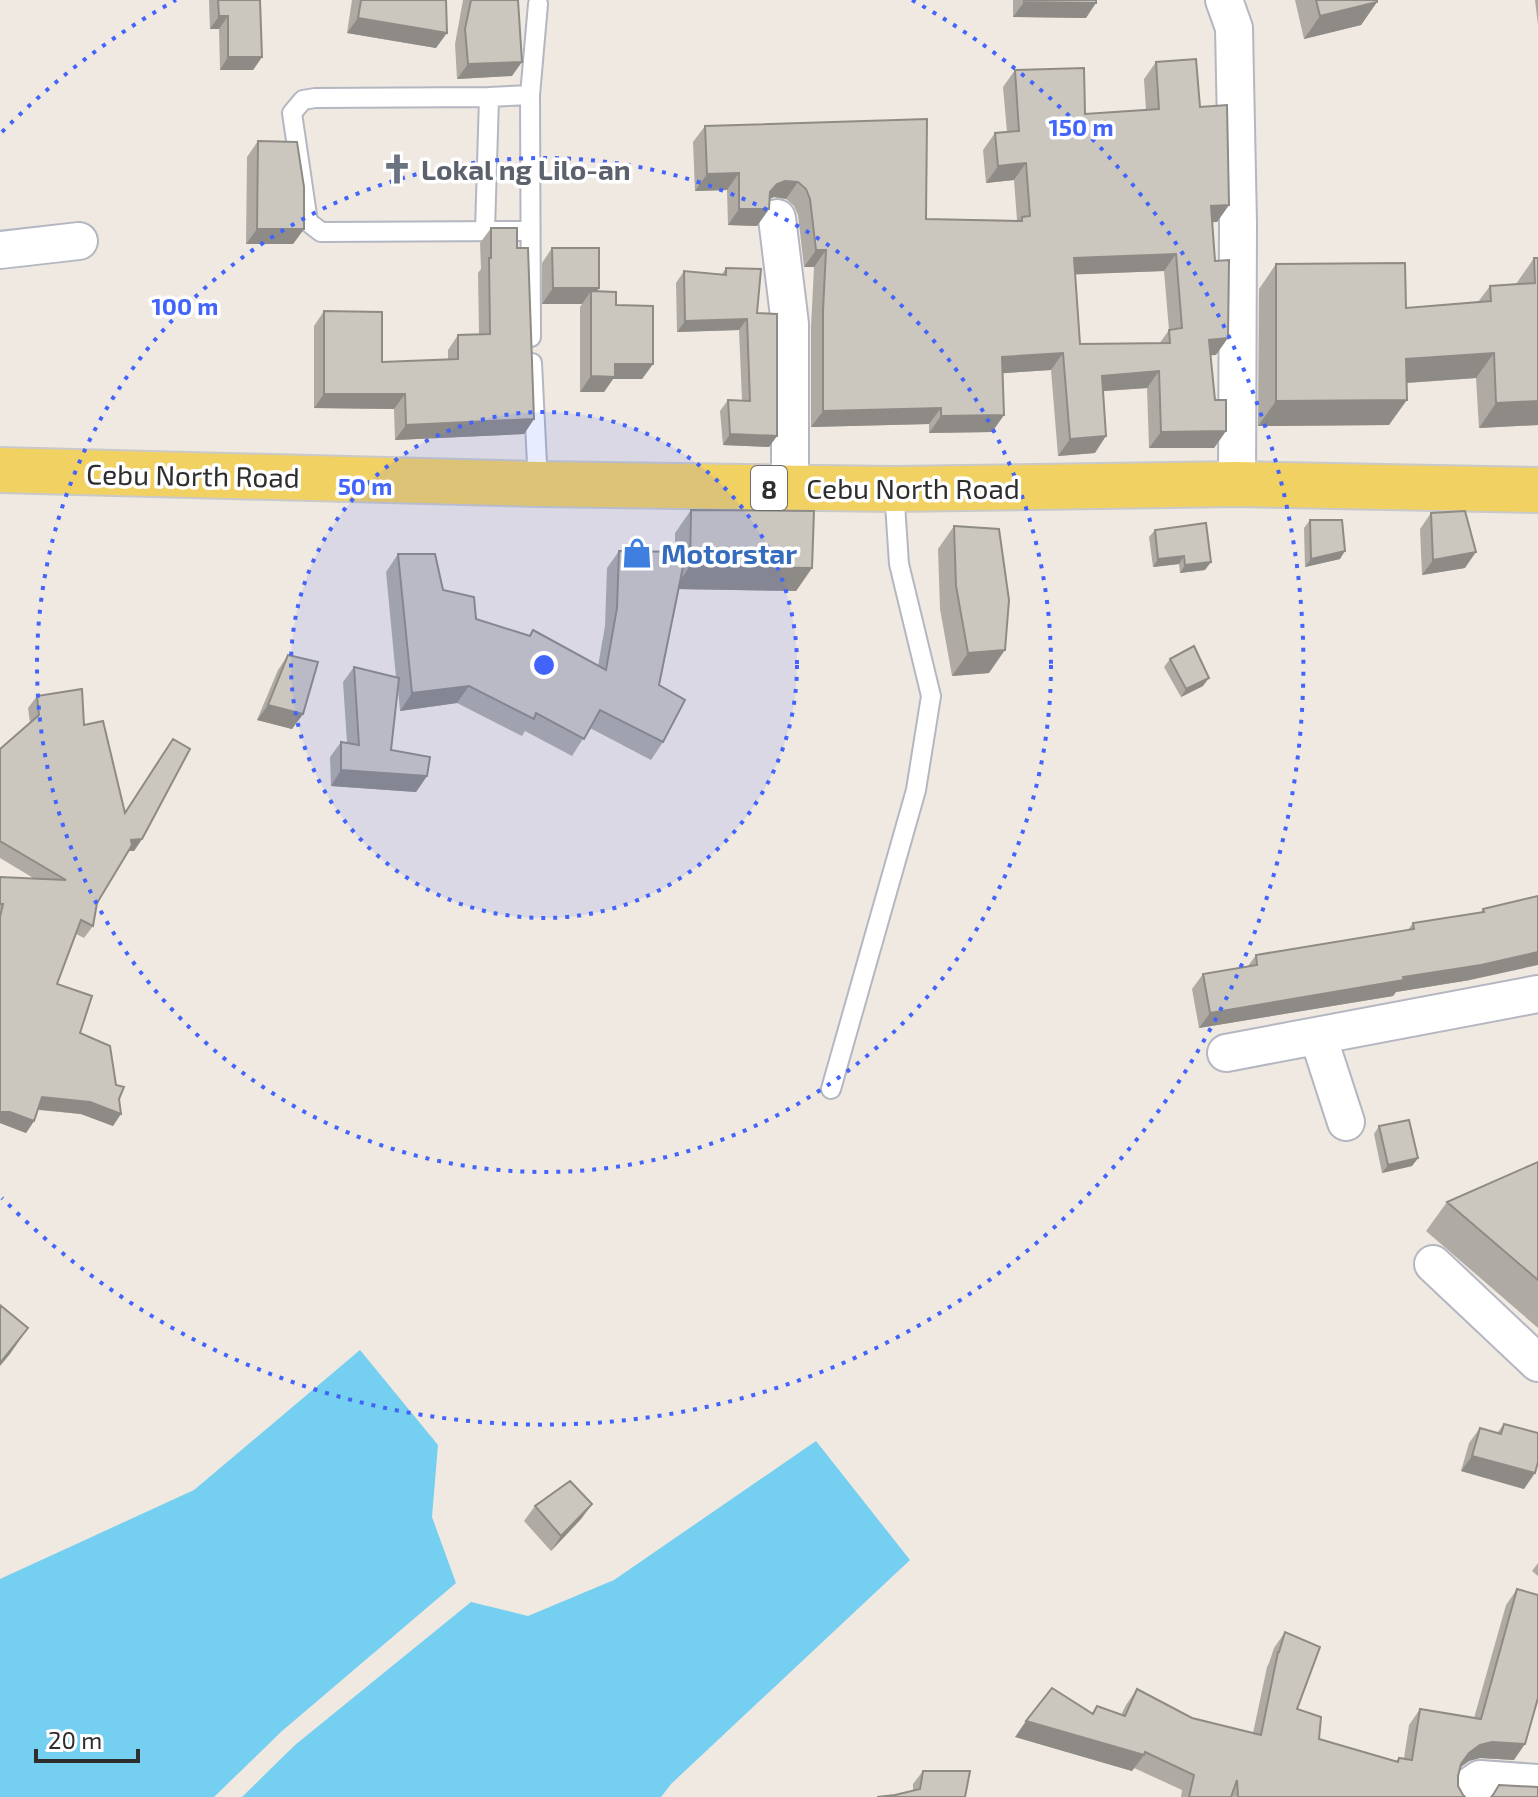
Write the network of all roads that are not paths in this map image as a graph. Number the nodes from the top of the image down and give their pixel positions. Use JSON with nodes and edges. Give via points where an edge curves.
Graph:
{"nodes":[{"id":1,"x":1224,"y":0,"type":"edge"},
{"id":2,"x":538,"y":4,"type":"dead end"},
{"id":3,"x":530,"y":95,"type":"junction"},
{"id":4,"x":489,"y":97,"type":"junction"},
{"id":5,"x":777,"y":218,"type":"dead end"},
{"id":6,"x":485,"y":231,"type":"junction"},
{"id":7,"x":529,"y":231,"type":"junction"},
{"id":8,"x":79,"y":241,"type":"dead end"},
{"id":9,"x":0,"y":250,"type":"edge"},
{"id":10,"x":0,"y":470,"type":"edge"},
{"id":11,"x":538,"y":484,"type":"junction"},
{"id":12,"x":1237,"y":484,"type":"junction"},
{"id":13,"x":790,"y":488,"type":"junction"},
{"id":14,"x":894,"y":489,"type":"junction"},
{"id":15,"x":1538,"y":490,"type":"edge"},
{"id":16,"x":1538,"y":994,"type":"edge"},
{"id":17,"x":1318,"y":1036,"type":"junction"},
{"id":18,"x":1226,"y":1053,"type":"dead end"},
{"id":19,"x":831,"y":1089,"type":"dead end"},
{"id":20,"x":1346,"y":1122,"type":"dead end"},
{"id":21,"x":1433,"y":1264,"type":"dead end"},
{"id":22,"x":1538,"y":1363,"type":"edge"},
{"id":23,"x":1538,"y":1783,"type":"edge"},
{"id":24,"x":1467,"y":1797,"type":"edge"}],
"edges":[{"from":1,"to":12,"type":"street","via":[[1234,28]]},
{"from":2,"to":3,"type":"lane"},
{"from":3,"to":4,"type":"lane"},
{"from":3,"to":7,"type":"lane"},
{"from":4,"to":6,"type":"lane"},
{"from":4,"to":6,"type":"lane","via":[[315,98],[303,100],[292,113],[308,222],[321,232]]},
{"from":5,"to":13,"type":"street","via":[[790,324]]},
{"from":6,"to":7,"type":"lane"},
{"from":7,"to":11,"type":"lane"},
{"from":8,"to":9,"type":"street"},
{"from":10,"to":11,"type":"main road","name":"Cebu North Road","number":"8"},
{"from":11,"to":13,"type":"main road","name":"Cebu North Road","number":"8"},
{"from":12,"to":14,"type":"main road","name":"Cebu North Road","number":"8"},
{"from":12,"to":15,"type":"main road","name":"Cebu North Road","number":"8"},
{"from":13,"to":14,"type":"main road","name":"Cebu North Road","number":"8"},
{"from":14,"to":19,"type":"lane","via":[[899,564],[931,696],[916,790]]},
{"from":16,"to":17,"type":"street"},
{"from":17,"to":18,"type":"street"},
{"from":17,"to":20,"type":"street"},
{"from":21,"to":22,"type":"street"},
{"from":23,"to":24,"type":"street","via":[[1480,1779],[1470,1786]]}]}
